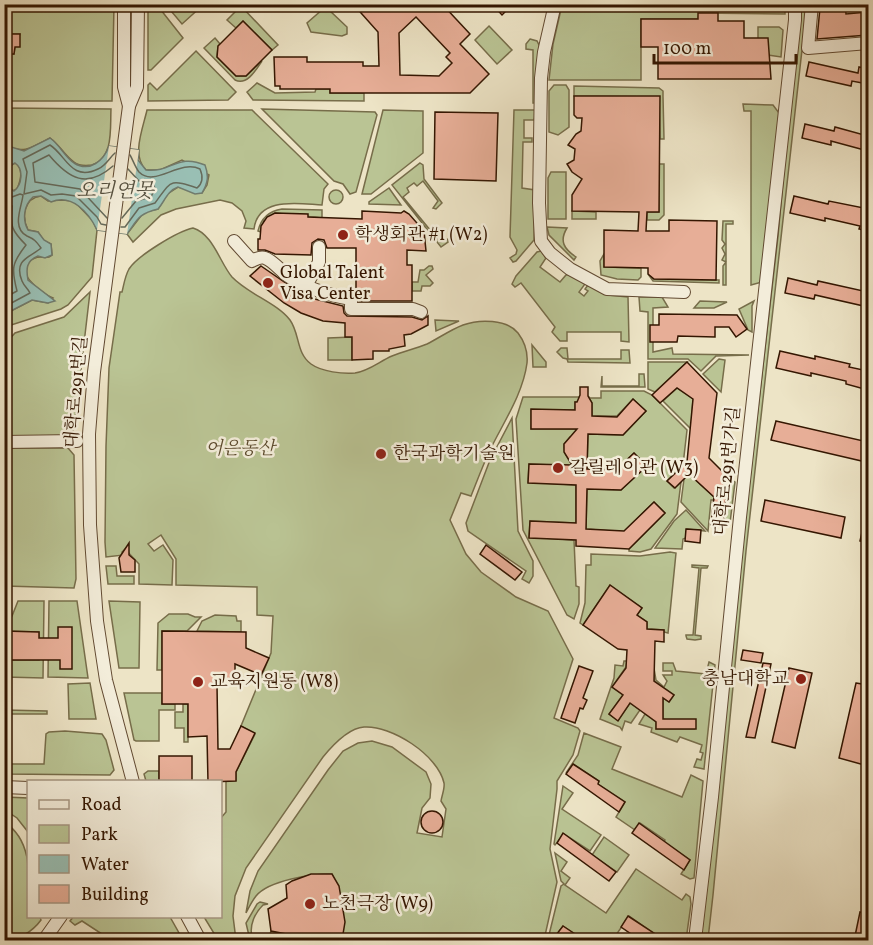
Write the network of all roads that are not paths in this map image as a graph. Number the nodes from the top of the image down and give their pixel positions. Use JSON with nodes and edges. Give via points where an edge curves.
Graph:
{"nodes":[{"id":1,"x":124,"y":4,"type":"edge"},
{"id":2,"x":138,"y":4,"type":"edge"},
{"id":3,"x":555,"y":4,"type":"edge"},
{"id":4,"x":795,"y":4,"type":"edge"},
{"id":5,"x":812,"y":4,"type":"edge"},
{"id":6,"x":868,"y":43,"type":"edge"},
{"id":7,"x":129,"y":106,"type":"junction"},
{"id":8,"x":234,"y":241,"type":"dead end"},
{"id":9,"x":319,"y":248,"type":"dead end"},
{"id":10,"x":306,"y":286,"type":"junction"},
{"id":11,"x":684,"y":292,"type":"dead end"},
{"id":12,"x":418,"y":309,"type":"dead end"},
{"id":13,"x":77,"y":441,"type":"dead end"},
{"id":14,"x":4,"y":442,"type":"edge"},
{"id":15,"x":131,"y":780,"type":"edge"},
{"id":16,"x":4,"y":787,"type":"edge"},
{"id":17,"x":27,"y":788,"type":"edge"},
{"id":18,"x":60,"y":918,"type":"edge"},
{"id":19,"x":188,"y":918,"type":"edge"},
{"id":20,"x":44,"y":940,"type":"edge"},
{"id":21,"x":200,"y":940,"type":"edge"},
{"id":22,"x":695,"y":940,"type":"edge"}],
"edges":[{"from":1,"to":7,"type":"street","via":[[124,87]]},
{"from":2,"to":7,"type":"street","name":"대학로291번길","via":[[137,87]]},
{"from":3,"to":11,"type":"street","via":[[541,78],[541,241],[550,254],[570,269],[607,289]]},
{"from":4,"to":22,"type":"street","name":"대학로291번가길"},
{"from":5,"to":6,"type":"street","via":[[808,48]]},
{"from":7,"to":15,"type":"street","name":"대학로291번길","via":[[89,434],[97,621],[106,680]]},
{"from":8,"to":10,"type":"street","via":[[252,261],[267,258]]},
{"from":9,"to":10,"type":"street","via":[[319,262]]},
{"from":10,"to":12,"type":"street","via":[[331,296],[351,298],[351,309]]},
{"from":13,"to":14,"type":"street"},
{"from":16,"to":17,"type":"street"},
{"from":18,"to":20,"type":"street"},
{"from":19,"to":21,"type":"street"}]}
